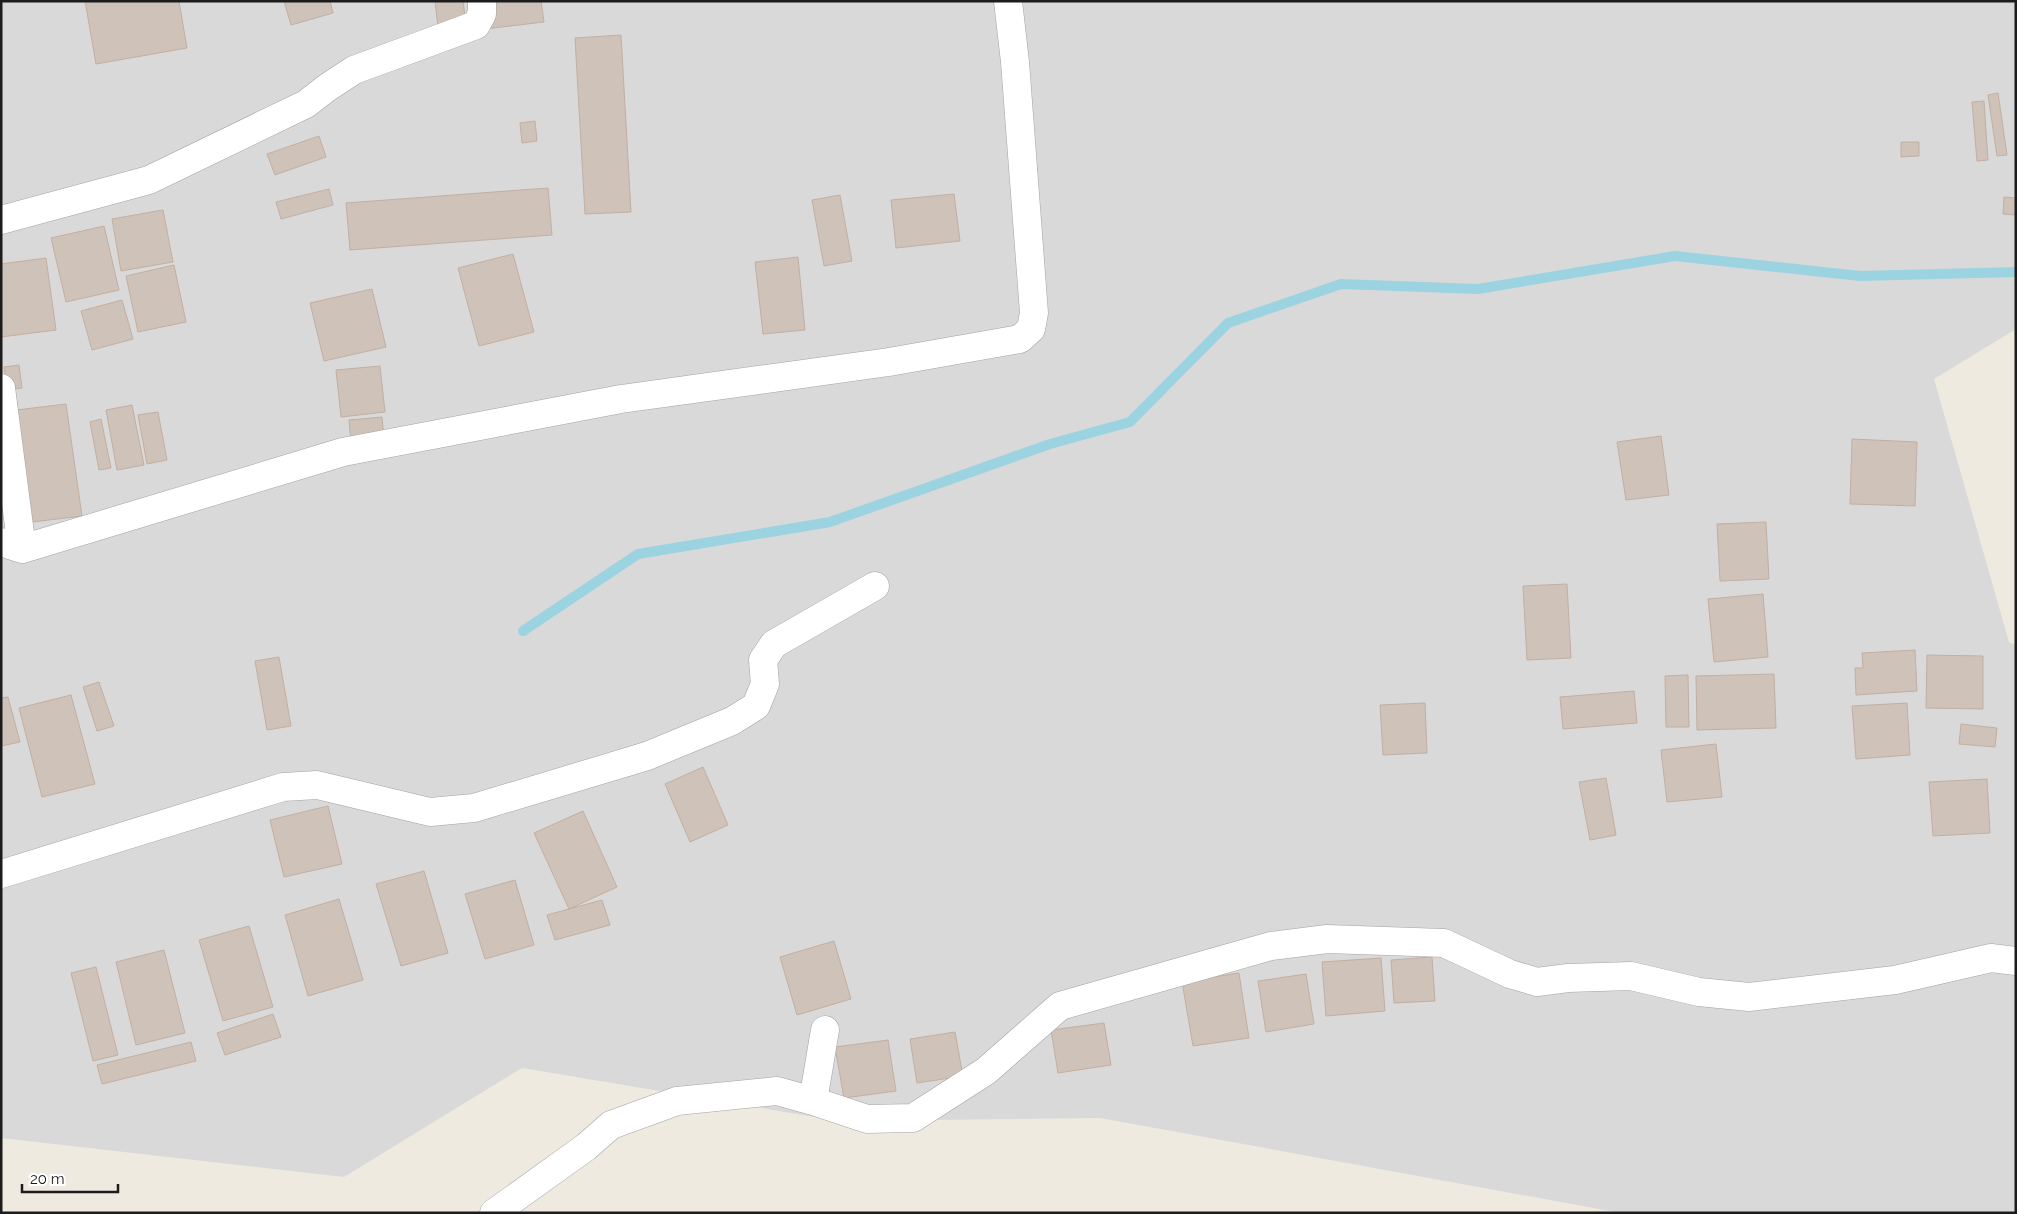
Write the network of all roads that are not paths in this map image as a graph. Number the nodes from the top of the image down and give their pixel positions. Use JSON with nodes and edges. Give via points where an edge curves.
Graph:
{"nodes":[{"id":1,"x":482,"y":1,"type":"edge"},
{"id":2,"x":1008,"y":1,"type":"edge"},
{"id":3,"x":1,"y":220,"type":"edge"},
{"id":4,"x":1,"y":388,"type":"edge"},
{"id":5,"x":11,"y":545,"type":"edge"},
{"id":6,"x":875,"y":586,"type":"dead end"},
{"id":7,"x":1,"y":874,"type":"edge"},
{"id":8,"x":2016,"y":961,"type":"edge"},
{"id":9,"x":825,"y":1030,"type":"dead end"},
{"id":10,"x":813,"y":1101,"type":"junction"},
{"id":11,"x":494,"y":1213,"type":"edge"}],
"edges":[{"from":1,"to":3,"type":"street","via":[[482,14],[476,25],[354,70],[306,104],[149,180]]},
{"from":2,"to":5,"type":"street","via":[[1034,313],[1031,329],[1020,339],[888,362],[621,399],[343,452]]},
{"from":4,"to":5,"type":"street"},
{"from":6,"to":7,"type":"street","via":[[774,644],[763,660],[765,684],[756,706],[732,721],[647,756],[474,808],[430,812],[317,785],[283,787]]},
{"from":8,"to":10,"type":"street","via":[[1991,958],[1895,980],[1749,997],[1699,992],[1631,976],[1537,982],[1510,974],[1444,943],[1318,940],[1271,946],[1060,1006],[986,1071],[913,1118],[867,1119]]},
{"from":9,"to":10,"type":"street"},
{"from":10,"to":11,"type":"street","via":[[777,1091],[676,1101],[611,1125],[586,1147]]}]}
